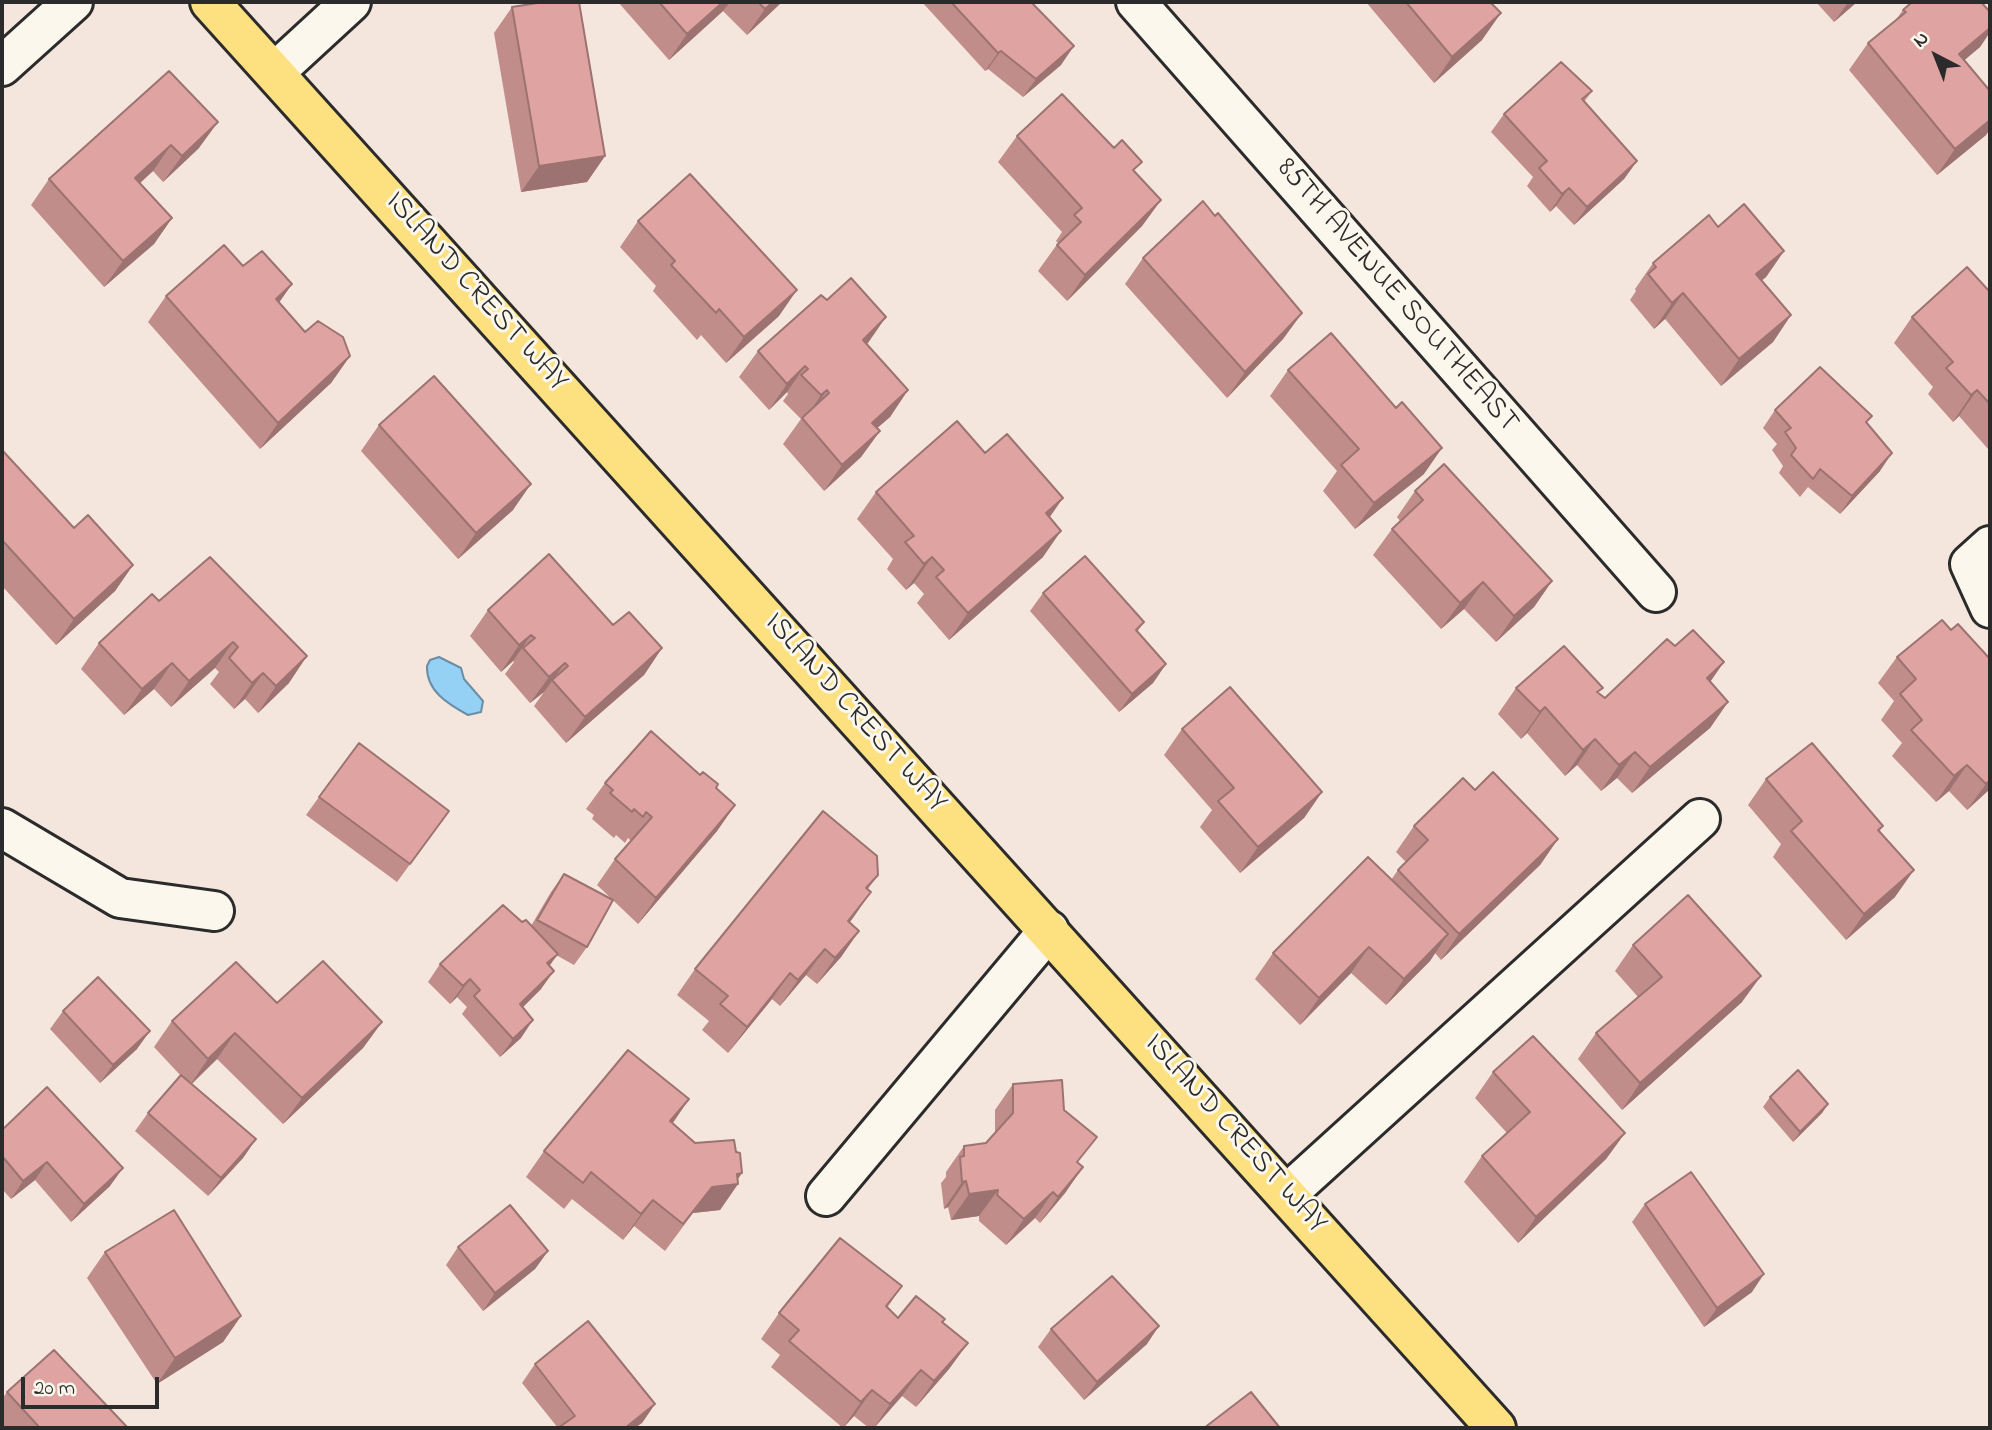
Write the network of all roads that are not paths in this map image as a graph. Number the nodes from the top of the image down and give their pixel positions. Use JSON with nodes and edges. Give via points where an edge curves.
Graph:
{"nodes":[{"id":1,"x":73,"y":2,"type":"edge"},
{"id":2,"x":210,"y":2,"type":"edge"},
{"id":3,"x":351,"y":2,"type":"edge"},
{"id":4,"x":1136,"y":2,"type":"edge"},
{"id":5,"x":2,"y":66,"type":"edge"},
{"id":6,"x":275,"y":72,"type":"junction"},
{"id":7,"x":1990,"y":546,"type":"edge"},
{"id":8,"x":1656,"y":592,"type":"dead end"},
{"id":9,"x":1990,"y":608,"type":"edge"},
{"id":10,"x":1700,"y":819,"type":"dead end"},
{"id":11,"x":2,"y":828,"type":"edge"},
{"id":12,"x":214,"y":911,"type":"dead end"},
{"id":13,"x":1049,"y":930,"type":"junction"},
{"id":14,"x":1287,"y":1194,"type":"junction"},
{"id":15,"x":826,"y":1196,"type":"dead end"},
{"id":16,"x":1480,"y":1423,"type":"edge"}],
"edges":[{"from":1,"to":5,"type":"street"},
{"from":2,"to":6,"type":"main road","name":"ISLAND CREST WAY"},
{"from":3,"to":6,"type":"street"},
{"from":4,"to":8,"type":"street","name":"85TH AVENUE SOUTHEAST"},
{"from":6,"to":13,"type":"main road","name":"ISLAND CREST WAY"},
{"from":7,"to":9,"type":"street","via":[[1970,564]]},
{"from":10,"to":14,"type":"street"},
{"from":11,"to":12,"type":"street","via":[[120,898]]},
{"from":13,"to":14,"type":"main road","name":"ISLAND CREST WAY"},
{"from":13,"to":15,"type":"street"},
{"from":14,"to":16,"type":"main road","name":"ISLAND CREST WAY"}]}
